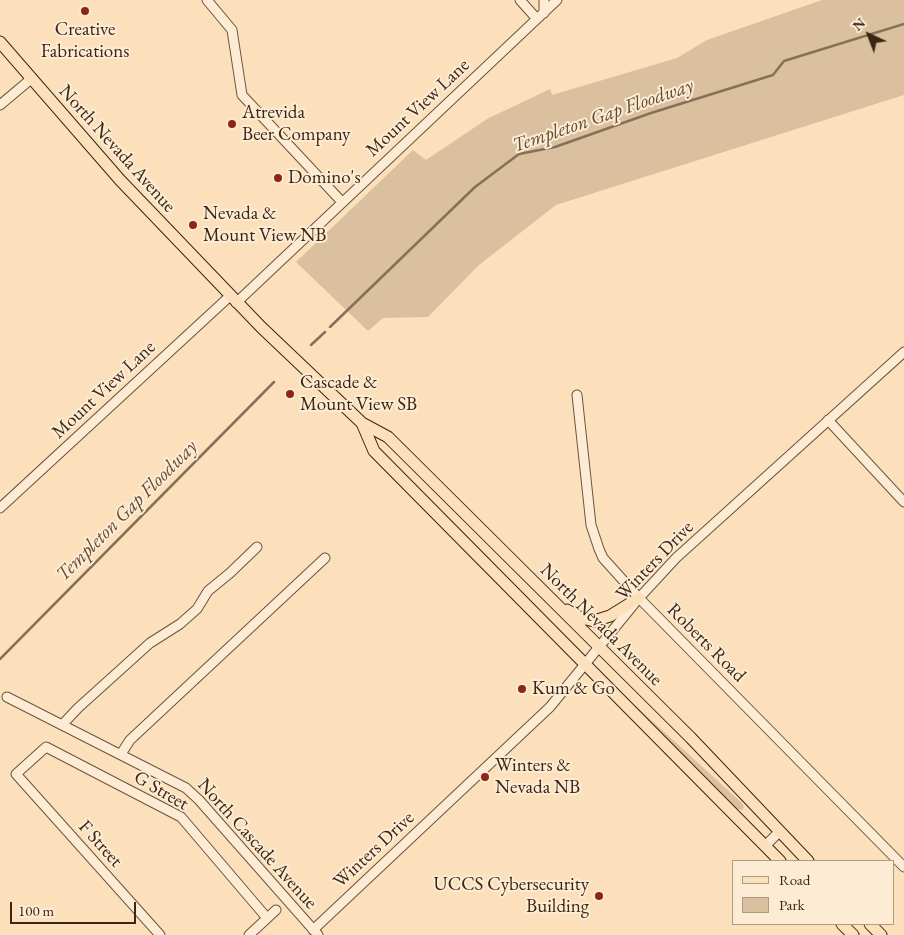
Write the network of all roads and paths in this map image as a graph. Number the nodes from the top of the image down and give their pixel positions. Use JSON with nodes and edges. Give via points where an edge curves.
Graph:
{"nodes":[{"id":1,"x":206,"y":0,"type":"edge"},
{"id":2,"x":520,"y":0,"type":"edge"},
{"id":3,"x":544,"y":0,"type":"edge"},
{"id":4,"x":558,"y":0,"type":"edge"},
{"id":5,"x":541,"y":16,"type":"junction"},
{"id":6,"x":0,"y":42,"type":"edge"},
{"id":7,"x":31,"y":79,"type":"junction"},
{"id":8,"x":0,"y":105,"type":"edge"},
{"id":9,"x":342,"y":202,"type":"junction"},
{"id":10,"x":233,"y":299,"type":"junction"},
{"id":11,"x":904,"y":352,"type":"edge"},
{"id":12,"x":577,"y":395,"type":"dead end"},
{"id":13,"x":828,"y":420,"type":"junction"},
{"id":14,"x":362,"y":423,"type":"junction"},
{"id":15,"x":904,"y":502,"type":"edge"},
{"id":16,"x":0,"y":508,"type":"edge"},
{"id":17,"x":257,"y":547,"type":"dead end"},
{"id":18,"x":325,"y":558,"type":"dead end"},
{"id":19,"x":545,"y":594,"type":"junction"},
{"id":20,"x":639,"y":598,"type":"junction"},
{"id":21,"x":599,"y":649,"type":"junction"},
{"id":22,"x":585,"y":664,"type":"junction"},
{"id":23,"x":7,"y":697,"type":"dead end"},
{"id":24,"x":62,"y":725,"type":"junction"},
{"id":25,"x":121,"y":754,"type":"junction"},
{"id":26,"x":16,"y":774,"type":"joint"},
{"id":27,"x":779,"y":832,"type":"junction"},
{"id":28,"x":765,"y":846,"type":"junction"},
{"id":29,"x":779,"y":860,"type":"edge"},
{"id":30,"x":807,"y":860,"type":"edge"},
{"id":31,"x":904,"y":867,"type":"edge"},
{"id":32,"x":287,"y":900,"type":"junction"},
{"id":33,"x":268,"y":918,"type":"junction"},
{"id":34,"x":843,"y":925,"type":"edge"},
{"id":35,"x":871,"y":925,"type":"edge"},
{"id":36,"x":315,"y":932,"type":"edge"},
{"id":37,"x":160,"y":935,"type":"edge"},
{"id":38,"x":249,"y":935,"type":"edge"},
{"id":39,"x":853,"y":935,"type":"edge"},
{"id":40,"x":881,"y":935,"type":"edge"}],
"edges":[{"from":1,"to":9,"type":"street","via":[[232,30],[242,95]]},
{"from":2,"to":5,"type":"street"},
{"from":3,"to":5,"type":"street"},
{"from":4,"to":5,"type":"street","name":"Mount View Lane"},
{"from":5,"to":9,"type":"street","name":"Mount View Lane"},
{"from":6,"to":7,"type":"main road","name":"North Nevada Avenue"},
{"from":7,"to":8,"type":"street"},
{"from":7,"to":10,"type":"main road","name":"North Nevada Avenue","via":[[120,180]]},
{"from":9,"to":10,"type":"street","name":"Mount View Lane"},
{"from":10,"to":14,"type":"main road","name":"North Nevada Avenue"},
{"from":10,"to":16,"type":"street","name":"Mount View Lane"},
{"from":11,"to":13,"type":"street","name":"Winters Drive"},
{"from":12,"to":20,"type":"street","name":"Roberts Road","via":[[595,539],[609,566]]},
{"from":13,"to":15,"type":"street"},
{"from":13,"to":20,"type":"street","name":"Winters Drive","via":[[676,558]]},
{"from":14,"to":19,"type":"main road","name":"North Nevada Avenue","via":[[388,437]]},
{"from":14,"to":22,"type":"main road","name":"North Nevada Avenue","via":[[374,451]]},
{"from":17,"to":24,"type":"street","via":[[208,591],[197,609],[150,643]]},
{"from":18,"to":25,"type":"street","via":[[130,740]]},
{"from":19,"to":20,"type":"main road","via":[[573,614],[594,621],[610,616]]},
{"from":19,"to":21,"type":"main road","name":"North Nevada Avenue"},
{"from":20,"to":21,"type":"street","name":"Winters Drive"},
{"from":20,"to":31,"type":"street","name":"Roberts Road"},
{"from":21,"to":22,"type":"street","name":"Winters Drive"},
{"from":21,"to":27,"type":"main road","name":"North Nevada Avenue"},
{"from":22,"to":28,"type":"main road","name":"North Nevada Avenue"},
{"from":22,"to":36,"type":"street","name":"Winters Drive","via":[[534,724]]},
{"from":23,"to":24,"type":"street","name":"North Cascade Avenue"},
{"from":24,"to":25,"type":"street","name":"North Cascade Avenue"},
{"from":25,"to":32,"type":"street","name":"North Cascade Avenue","via":[[192,793]]},
{"from":26,"to":33,"type":"street","name":"G Street","via":[[46,747],[181,817]]},
{"from":26,"to":37,"type":"street","name":"F Street"},
{"from":27,"to":28,"type":"street"},
{"from":27,"to":30,"type":"main road","name":"North Nevada Avenue"},
{"from":28,"to":29,"type":"main road","name":"North Nevada Avenue"},
{"from":32,"to":33,"type":"street"},
{"from":32,"to":36,"type":"street","name":"North Cascade Avenue"},
{"from":33,"to":38,"type":"street"},
{"from":34,"to":39,"type":"main road"},
{"from":35,"to":40,"type":"main road"}]}
